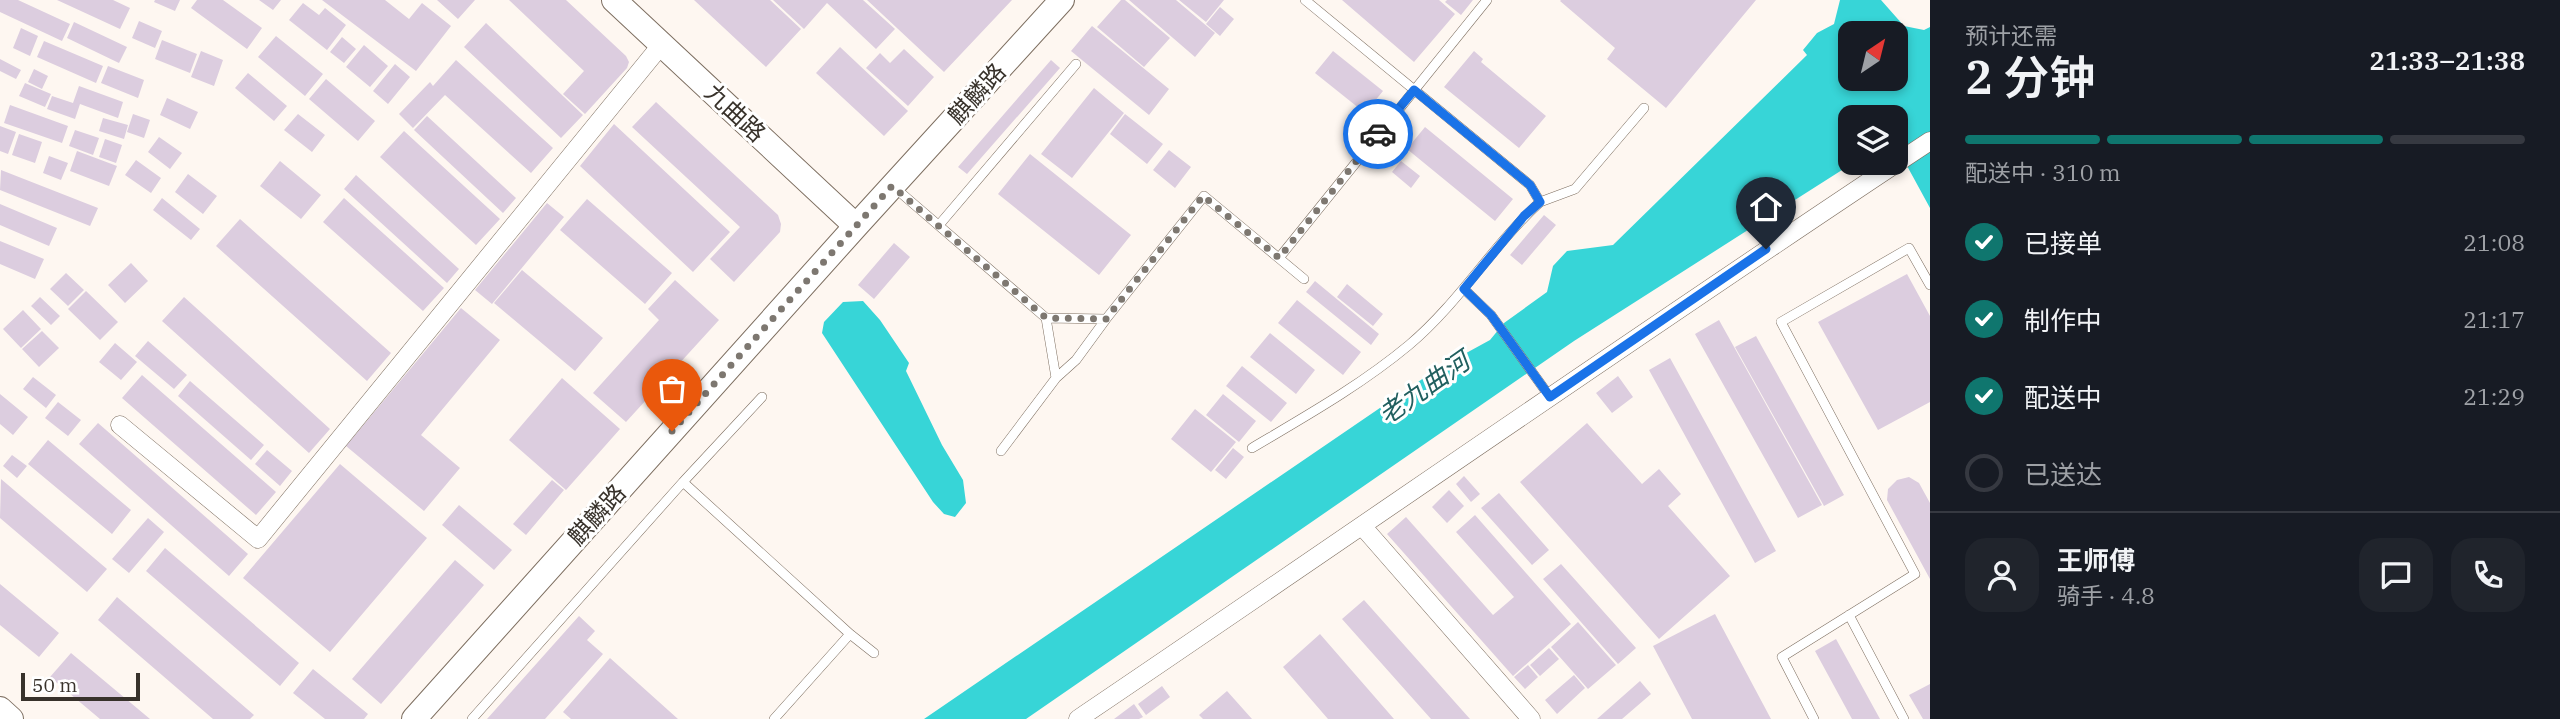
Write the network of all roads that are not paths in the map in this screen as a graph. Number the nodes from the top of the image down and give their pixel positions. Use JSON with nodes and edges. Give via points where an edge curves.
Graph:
{"nodes":[{"id":1,"x":614,"y":0,"type":"edge"},
{"id":2,"x":1062,"y":0,"type":"edge"},
{"id":3,"x":1305,"y":0,"type":"edge"},
{"id":4,"x":1487,"y":0,"type":"edge"},
{"id":5,"x":662,"y":44,"type":"junction"},
{"id":6,"x":1076,"y":64,"type":"dead end"},
{"id":7,"x":1414,"y":90,"type":"junction"},
{"id":8,"x":1644,"y":108,"type":"dead end"},
{"id":9,"x":1930,"y":141,"type":"edge"},
{"id":10,"x":1908,"y":155,"type":"edge"},
{"id":11,"x":1878,"y":175,"type":"edge"},
{"id":12,"x":892,"y":186,"type":"junction"},
{"id":13,"x":1540,"y":202,"type":"junction"},
{"id":14,"x":939,"y":225,"type":"junction"},
{"id":15,"x":856,"y":226,"type":"junction"},
{"id":16,"x":1279,"y":258,"type":"junction"},
{"id":17,"x":1304,"y":279,"type":"dead end"},
{"id":18,"x":1930,"y":285,"type":"edge"},
{"id":19,"x":1464,"y":289,"type":"junction"},
{"id":20,"x":1046,"y":318,"type":"junction"},
{"id":21,"x":1106,"y":319,"type":"junction"},
{"id":22,"x":1056,"y":378,"type":"junction"},
{"id":23,"x":762,"y":397,"type":"dead end"},
{"id":24,"x":1550,"y":397,"type":"junction"},
{"id":25,"x":120,"y":425,"type":"dead end"},
{"id":26,"x":1252,"y":448,"type":"dead end"},
{"id":27,"x":1000,"y":451,"type":"dead end"},
{"id":28,"x":683,"y":482,"type":"junction"},
{"id":29,"x":1363,"y":527,"type":"junction"},
{"id":30,"x":1849,"y":615,"type":"junction"},
{"id":31,"x":850,"y":634,"type":"junction"},
{"id":32,"x":874,"y":653,"type":"dead end"},
{"id":33,"x":0,"y":709,"type":"edge"},
{"id":34,"x":11,"y":719,"type":"edge"},
{"id":35,"x":414,"y":719,"type":"edge"},
{"id":36,"x":472,"y":719,"type":"edge"},
{"id":37,"x":775,"y":719,"type":"edge"},
{"id":38,"x":1078,"y":719,"type":"edge"},
{"id":39,"x":1531,"y":719,"type":"edge"},
{"id":40,"x":1814,"y":719,"type":"edge"},
{"id":41,"x":1904,"y":719,"type":"edge"}],
"edges":[{"from":1,"to":5,"type":"street","name":"九曲路"},
{"from":2,"to":12,"type":"street","name":"麒麟路"},
{"from":3,"to":7,"type":"lane"},
{"from":4,"to":7,"type":"lane"},
{"from":5,"to":15,"type":"street","name":"九曲路"},
{"from":5,"to":25,"type":"street","via":[[258,539]]},
{"from":6,"to":14,"type":"lane"},
{"from":7,"to":13,"type":"lane","via":[[1530,185]]},
{"from":7,"to":16,"type":"lane"},
{"from":8,"to":13,"type":"lane","via":[[1575,189]]},
{"from":9,"to":10,"type":"street"},
{"from":11,"to":24,"type":"street"},
{"from":12,"to":14,"type":"lane"},
{"from":12,"to":15,"type":"street","name":"麒麟路"},
{"from":13,"to":19,"type":"lane"},
{"from":14,"to":20,"type":"lane"},
{"from":15,"to":35,"type":"street","name":"麒麟路"},
{"from":16,"to":17,"type":"lane"},
{"from":16,"to":21,"type":"lane","via":[[1203,196]]},
{"from":18,"to":30,"type":"lane","via":[[1909,248],[1781,322],[1915,574]]},
{"from":19,"to":24,"type":"lane","via":[[1491,315]]},
{"from":19,"to":26,"type":"lane","via":[[1410,344],[1342,394]]},
{"from":20,"to":21,"type":"lane"},
{"from":20,"to":22,"type":"lane"},
{"from":21,"to":22,"type":"lane","via":[[1076,360]]},
{"from":22,"to":27,"type":"lane"},
{"from":23,"to":28,"type":"lane"},
{"from":24,"to":29,"type":"street"},
{"from":28,"to":31,"type":"lane"},
{"from":28,"to":36,"type":"lane"},
{"from":29,"to":38,"type":"street"},
{"from":29,"to":39,"type":"street"},
{"from":30,"to":40,"type":"lane","via":[[1782,657]]},
{"from":30,"to":41,"type":"lane"},
{"from":31,"to":32,"type":"lane"},
{"from":31,"to":37,"type":"lane"},
{"from":33,"to":34,"type":"street"}]}
